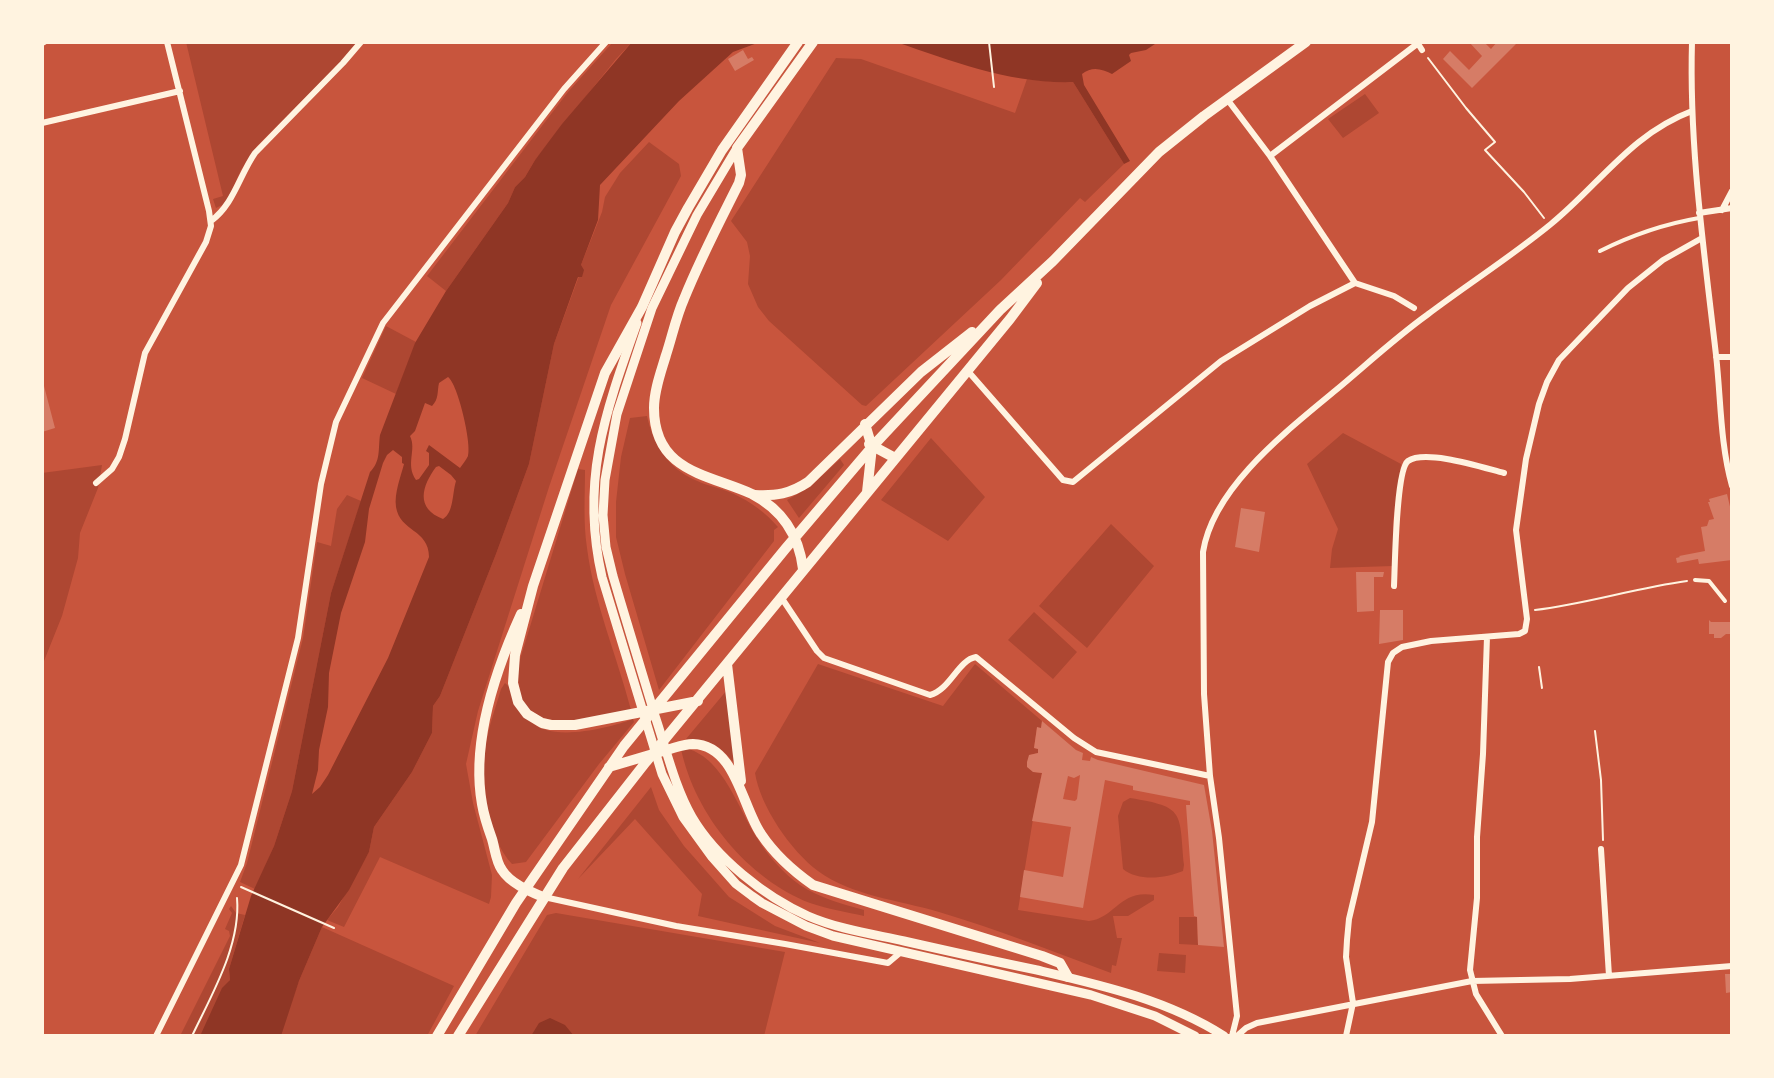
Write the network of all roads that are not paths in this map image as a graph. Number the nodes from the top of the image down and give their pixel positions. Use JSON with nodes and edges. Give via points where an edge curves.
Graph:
{"nodes":[{"id":1,"x":167,"y":42,"type":"edge"},
{"id":2,"x":361,"y":42,"type":"edge"},
{"id":3,"x":606,"y":42,"type":"edge"},
{"id":4,"x":798,"y":42,"type":"edge"},
{"id":5,"x":813,"y":42,"type":"edge"},
{"id":6,"x":1306,"y":42,"type":"edge"},
{"id":7,"x":1692,"y":42,"type":"edge"},
{"id":8,"x":1417,"y":43,"type":"edge"},
{"id":9,"x":1422,"y":50,"type":"road end"},
{"id":10,"x":1372,"y":78,"type":"junction"},
{"id":11,"x":1377,"y":85,"type":"dead end"},
{"id":12,"x":180,"y":91,"type":"junction"},
{"id":13,"x":1227,"y":99,"type":"junction"},
{"id":14,"x":1692,"y":111,"type":"junction"},
{"id":15,"x":42,"y":123,"type":"edge"},
{"id":16,"x":737,"y":148,"type":"junction"},
{"id":17,"x":1269,"y":156,"type":"junction"},
{"id":18,"x":1732,"y":191,"type":"edge"},
{"id":19,"x":1732,"y":208,"type":"edge"},
{"id":20,"x":1722,"y":210,"type":"junction"},
{"id":21,"x":1699,"y":215,"type":"junction"},
{"id":22,"x":211,"y":221,"type":"junction"},
{"id":23,"x":1702,"y":238,"type":"junction"},
{"id":24,"x":1600,"y":250,"type":"dead end"},
{"id":25,"x":1053,"y":261,"type":"junction"},
{"id":26,"x":1355,"y":283,"type":"junction"},
{"id":27,"x":642,"y":307,"type":"junction"},
{"id":28,"x":1414,"y":308,"type":"dead end"},
{"id":29,"x":1000,"y":310,"type":"junction"},
{"id":30,"x":1716,"y":357,"type":"junction"},
{"id":31,"x":1732,"y":357,"type":"edge"},
{"id":32,"x":949,"y":364,"type":"junction"},
{"id":33,"x":968,"y":370,"type":"junction"},
{"id":34,"x":865,"y":424,"type":"junction"},
{"id":35,"x":856,"y":433,"type":"junction"},
{"id":36,"x":872,"y":447,"type":"junction"},
{"id":37,"x":895,"y":458,"type":"junction"},
{"id":38,"x":1504,"y":473,"type":"dead end"},
{"id":39,"x":96,"y":483,"type":"dead end"},
{"id":40,"x":1732,"y":486,"type":"edge"},
{"id":41,"x":867,"y":492,"type":"junction"},
{"id":42,"x":753,"y":495,"type":"junction"},
{"id":43,"x":795,"y":536,"type":"junction"},
{"id":44,"x":804,"y":569,"type":"junction"},
{"id":45,"x":1695,"y":580,"type":"dead end"},
{"id":46,"x":533,"y":586,"type":"junction"},
{"id":47,"x":1394,"y":586,"type":"dead end"},
{"id":48,"x":781,"y":597,"type":"junction"},
{"id":49,"x":1725,"y":601,"type":"dead end"},
{"id":50,"x":1487,"y":637,"type":"junction"},
{"id":51,"x":727,"y":664,"type":"junction"},
{"id":52,"x":698,"y":700,"type":"junction"},
{"id":53,"x":654,"y":709,"type":"junction"},
{"id":54,"x":653,"y":754,"type":"junction"},
{"id":55,"x":609,"y":767,"type":"junction"},
{"id":56,"x":1210,"y":776,"type":"junction"},
{"id":57,"x":674,"y":791,"type":"junction"},
{"id":58,"x":742,"y":793,"type":"junction"},
{"id":59,"x":1601,"y":849,"type":"road end"},
{"id":60,"x":526,"y":889,"type":"junction"},
{"id":61,"x":543,"y":897,"type":"junction"},
{"id":62,"x":901,"y":952,"type":"junction"},
{"id":63,"x":1732,"y":966,"type":"edge"},
{"id":64,"x":1068,"y":976,"type":"junction"},
{"id":65,"x":1608,"y":976,"type":"junction"},
{"id":66,"x":1472,"y":981,"type":"junction"},
{"id":67,"x":1353,"y":1003,"type":"junction"},
{"id":68,"x":156,"y":1036,"type":"edge"},
{"id":69,"x":437,"y":1036,"type":"edge"},
{"id":70,"x":458,"y":1036,"type":"edge"},
{"id":71,"x":1195,"y":1036,"type":"edge"},
{"id":72,"x":1224,"y":1036,"type":"edge"},
{"id":73,"x":1235,"y":1036,"type":"edge"},
{"id":74,"x":1346,"y":1036,"type":"edge"},
{"id":75,"x":1502,"y":1036,"type":"edge"}],
"edges":[{"from":1,"to":12,"type":"street"},
{"from":2,"to":22,"type":"street","via":[[255,153],[229,204]]},
{"from":3,"to":68,"type":"street","via":[[564,89],[383,323],[336,422],[321,484],[298,638],[237,885]]},
{"from":4,"to":27,"type":"main road","via":[[722,150],[675,232]]},
{"from":5,"to":16,"type":"main road"},
{"from":6,"to":13,"type":"main road"},
{"from":7,"to":14,"type":"street"},
{"from":8,"to":9,"type":"street"},
{"from":8,"to":10,"type":"street"},
{"from":10,"to":11,"type":"street"},
{"from":10,"to":17,"type":"street"},
{"from":12,"to":15,"type":"street"},
{"from":12,"to":22,"type":"street"},
{"from":13,"to":17,"type":"street"},
{"from":13,"to":25,"type":"main road","via":[[1159,152]]},
{"from":14,"to":21,"type":"street"},
{"from":14,"to":56,"type":"street","via":[[1643,137],[1550,225],[1425,316],[1281,436],[1223,500],[1203,552],[1204,694]]},
{"from":16,"to":42,"type":"main road","via":[[739,183],[683,300],[655,392],[655,420],[665,448],[676,461],[691,471]]},
{"from":16,"to":57,"type":"street","via":[[697,215],[652,308],[617,414],[605,480],[603,514],[612,576]]},
{"from":17,"to":26,"type":"street"},
{"from":18,"to":20,"type":"street"},
{"from":19,"to":20,"type":"street"},
{"from":20,"to":21,"type":"street"},
{"from":21,"to":23,"type":"street"},
{"from":21,"to":24,"type":"lane"},
{"from":22,"to":39,"type":"street","via":[[208,237],[145,353],[119,457]]},
{"from":23,"to":30,"type":"street"},
{"from":23,"to":50,"type":"street","via":[[1663,260],[1628,288],[1559,360],[1547,382],[1526,459],[1516,530],[1527,619],[1525,631]]},
{"from":25,"to":29,"type":"main road"},
{"from":25,"to":33,"type":"main road"},
{"from":26,"to":28,"type":"street","via":[[1394,296]]},
{"from":26,"to":33,"type":"street","via":[[1221,361],[1073,482],[1063,480]]},
{"from":27,"to":46,"type":"main road","via":[[605,373]]},
{"from":27,"to":57,"type":"street","via":[[607,413],[593,480],[593,516],[602,578],[662,774]]},
{"from":29,"to":32,"type":"main road"},
{"from":29,"to":34,"type":"main road","via":[[921,372]]},
{"from":30,"to":31,"type":"street"},
{"from":30,"to":40,"type":"street","via":[[1725,462]]},
{"from":32,"to":33,"type":"main road","via":[[956,362]]},
{"from":32,"to":36,"type":"main road"},
{"from":33,"to":37,"type":"main road"},
{"from":34,"to":35,"type":"main road"},
{"from":34,"to":36,"type":"main road"},
{"from":35,"to":36,"type":"main road"},
{"from":35,"to":42,"type":"main road","via":[[797,489],[773,496]]},
{"from":36,"to":37,"type":"main road"},
{"from":36,"to":41,"type":"main road"},
{"from":36,"to":43,"type":"main road"},
{"from":37,"to":41,"type":"main road"},
{"from":38,"to":47,"type":"street","via":[[1461,460],[1423,458],[1410,460],[1404,466]]},
{"from":41,"to":44,"type":"main road"},
{"from":42,"to":43,"type":"main road","via":[[779,514]]},
{"from":43,"to":44,"type":"main road"},
{"from":43,"to":53,"type":"main road"},
{"from":44,"to":48,"type":"main road"},
{"from":45,"to":49,"type":"lane","via":[[1709,581]]},
{"from":46,"to":53,"type":"main road","via":[[513,672],[515,694],[527,714],[542,723],[562,726]]},
{"from":46,"to":60,"type":"main road","via":[[494,688],[480,764],[482,804],[501,869]]},
{"from":48,"to":51,"type":"main road"},
{"from":48,"to":56,"type":"street","via":[[822,656],[931,694],[976,657],[1096,752]]},
{"from":50,"to":66,"type":"street"},
{"from":50,"to":67,"type":"street","via":[[1402,647],[1388,662],[1372,822],[1349,919],[1346,957]]},
{"from":51,"to":52,"type":"main road"},
{"from":51,"to":58,"type":"main road"},
{"from":52,"to":53,"type":"main road"},
{"from":52,"to":54,"type":"main road"},
{"from":53,"to":55,"type":"main road"},
{"from":54,"to":55,"type":"main road"},
{"from":54,"to":58,"type":"main road","via":[[689,744],[706,747],[725,761]]},
{"from":54,"to":61,"type":"main road"},
{"from":55,"to":60,"type":"main road"},
{"from":56,"to":73,"type":"street","via":[[1237,1016]]},
{"from":57,"to":62,"type":"street","via":[[683,817],[712,857],[736,884],[762,903],[833,936]]},
{"from":57,"to":64,"type":"street","via":[[712,844],[748,879],[808,916],[846,928]]},
{"from":58,"to":64,"type":"main road","via":[[754,824],[767,843],[813,885],[1042,956],[1060,963]]},
{"from":59,"to":65,"type":"street"},
{"from":60,"to":61,"type":"main road"},
{"from":60,"to":69,"type":"main road"},
{"from":61,"to":62,"type":"street","via":[[676,926],[888,963]]},
{"from":61,"to":70,"type":"main road"},
{"from":62,"to":71,"type":"street","via":[[1115,1001]]},
{"from":63,"to":65,"type":"street"},
{"from":64,"to":72,"type":"street","via":[[1151,1000]]},
{"from":65,"to":66,"type":"street"},
{"from":66,"to":67,"type":"street"},
{"from":66,"to":75,"type":"street"},
{"from":67,"to":73,"type":"street","via":[[1257,1023]]},
{"from":67,"to":74,"type":"street"}]}
